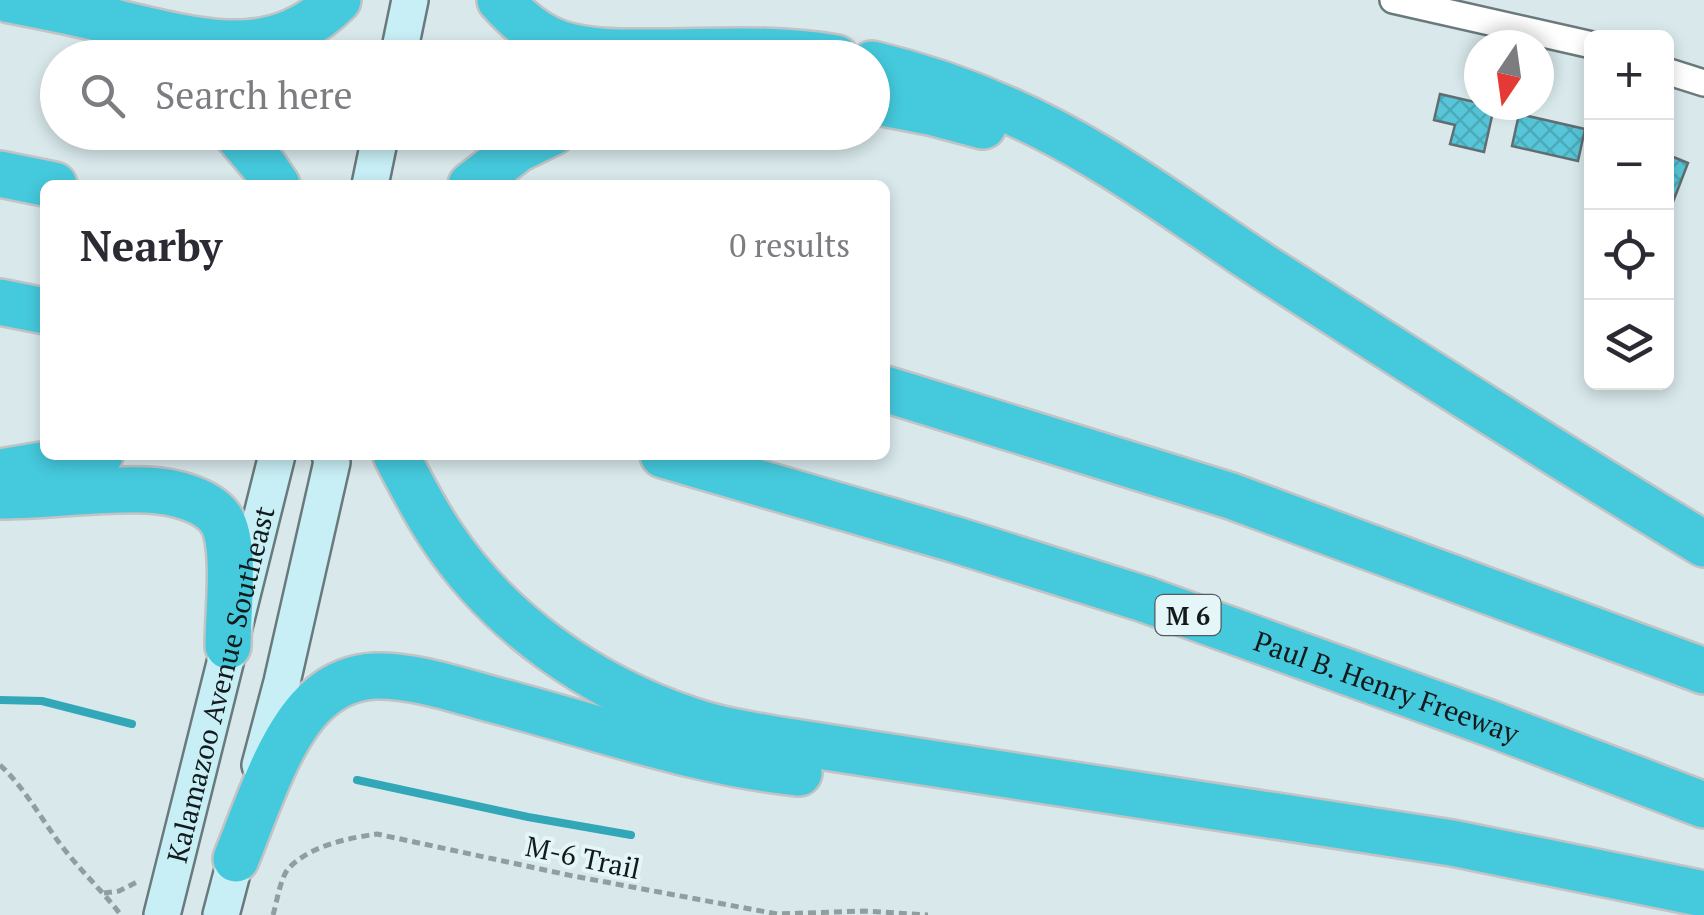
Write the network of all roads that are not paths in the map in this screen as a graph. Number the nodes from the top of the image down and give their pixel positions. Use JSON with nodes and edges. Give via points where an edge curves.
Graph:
{"nodes":[{"id":1,"x":10,"y":0,"type":"edge"},
{"id":2,"x":338,"y":0,"type":"edge"},
{"id":3,"x":410,"y":0,"type":"edge"},
{"id":4,"x":500,"y":0,"type":"edge"},
{"id":5,"x":1394,"y":0,"type":"edge"},
{"id":6,"x":0,"y":11,"type":"edge"},
{"id":7,"x":89,"y":40,"type":"edge"},
{"id":8,"x":203,"y":40,"type":"edge"},
{"id":9,"x":267,"y":40,"type":"edge"},
{"id":10,"x":402,"y":40,"type":"edge"},
{"id":11,"x":552,"y":40,"type":"edge"},
{"id":12,"x":1584,"y":43,"type":"edge"},
{"id":13,"x":890,"y":68,"type":"edge"},
{"id":14,"x":1674,"y":73,"type":"edge"},
{"id":15,"x":1704,"y":83,"type":"edge"},
{"id":16,"x":890,"y":104,"type":"edge"},
{"id":17,"x":250,"y":150,"type":"edge"},
{"id":18,"x":378,"y":150,"type":"edge"},
{"id":19,"x":517,"y":150,"type":"edge"},
{"id":20,"x":0,"y":174,"type":"edge"},
{"id":21,"x":273,"y":180,"type":"edge"},
{"id":22,"x":371,"y":180,"type":"edge"},
{"id":23,"x":478,"y":180,"type":"edge"},
{"id":24,"x":40,"y":182,"type":"edge"},
{"id":25,"x":1270,"y":271,"type":"junction"},
{"id":26,"x":0,"y":302,"type":"edge"},
{"id":27,"x":40,"y":310,"type":"edge"},
{"id":28,"x":890,"y":391,"type":"edge"},
{"id":29,"x":71,"y":460,"type":"edge"},
{"id":30,"x":276,"y":460,"type":"edge"},
{"id":31,"x":331,"y":460,"type":"edge"},
{"id":32,"x":399,"y":460,"type":"edge"},
{"id":33,"x":679,"y":460,"type":"edge"},
{"id":34,"x":0,"y":472,"type":"edge"},
{"id":35,"x":0,"y":496,"type":"edge"},
{"id":36,"x":1704,"y":544,"type":"edge"},
{"id":37,"x":228,"y":646,"type":"junction"},
{"id":38,"x":1704,"y":670,"type":"edge"},
{"id":39,"x":1150,"y":798,"type":"junction"},
{"id":40,"x":1704,"y":804,"type":"edge"},
{"id":41,"x":236,"y":859,"type":"junction"},
{"id":42,"x":1704,"y":894,"type":"edge"},
{"id":43,"x":162,"y":915,"type":"edge"},
{"id":44,"x":221,"y":915,"type":"edge"}],
"edges":[{"from":1,"to":8,"type":"highway"},
{"from":2,"to":9,"type":"highway","via":[[298,31]]},
{"from":3,"to":10,"type":"main road"},
{"from":4,"to":11,"type":"highway"},
{"from":5,"to":12,"type":"street"},
{"from":6,"to":7,"type":"highway"},
{"from":13,"to":25,"type":"highway","via":[[1029,119],[1142,184]]},
{"from":14,"to":15,"type":"street"},
{"from":16,"to":25,"type":"highway","via":[[981,125],[1036,148]]},
{"from":17,"to":21,"type":"highway"},
{"from":18,"to":22,"type":"main road"},
{"from":19,"to":23,"type":"highway"},
{"from":20,"to":24,"type":"highway"},
{"from":25,"to":36,"type":"highway"},
{"from":26,"to":27,"type":"highway"},
{"from":28,"to":38,"type":"highway","via":[[1230,496]]},
{"from":29,"to":34,"type":"highway"},
{"from":30,"to":37,"type":"main road","name":"Kalamazoo Avenue Southeast"},
{"from":31,"to":41,"type":"main road","name":"Kalamazoo Avenue Southeast"},
{"from":32,"to":39,"type":"highway","via":[[442,537],[506,613],[590,674],[658,708],[735,732]]},
{"from":33,"to":40,"type":"highway","name":"Paul B. Henry Freeway","number":"M 6","via":[[1144,599]]},
{"from":35,"to":37,"type":"highway","via":[[150,490],[215,512],[230,554]]},
{"from":37,"to":43,"type":"main road","name":"Kalamazoo Avenue Southeast"},
{"from":39,"to":41,"type":"highway","via":[[884,782],[737,765],[434,684],[378,676],[340,684],[304,712]]},
{"from":39,"to":42,"type":"highway","via":[[1452,843]]},
{"from":41,"to":44,"type":"main road","name":"Kalamazoo Avenue Southeast"}]}
